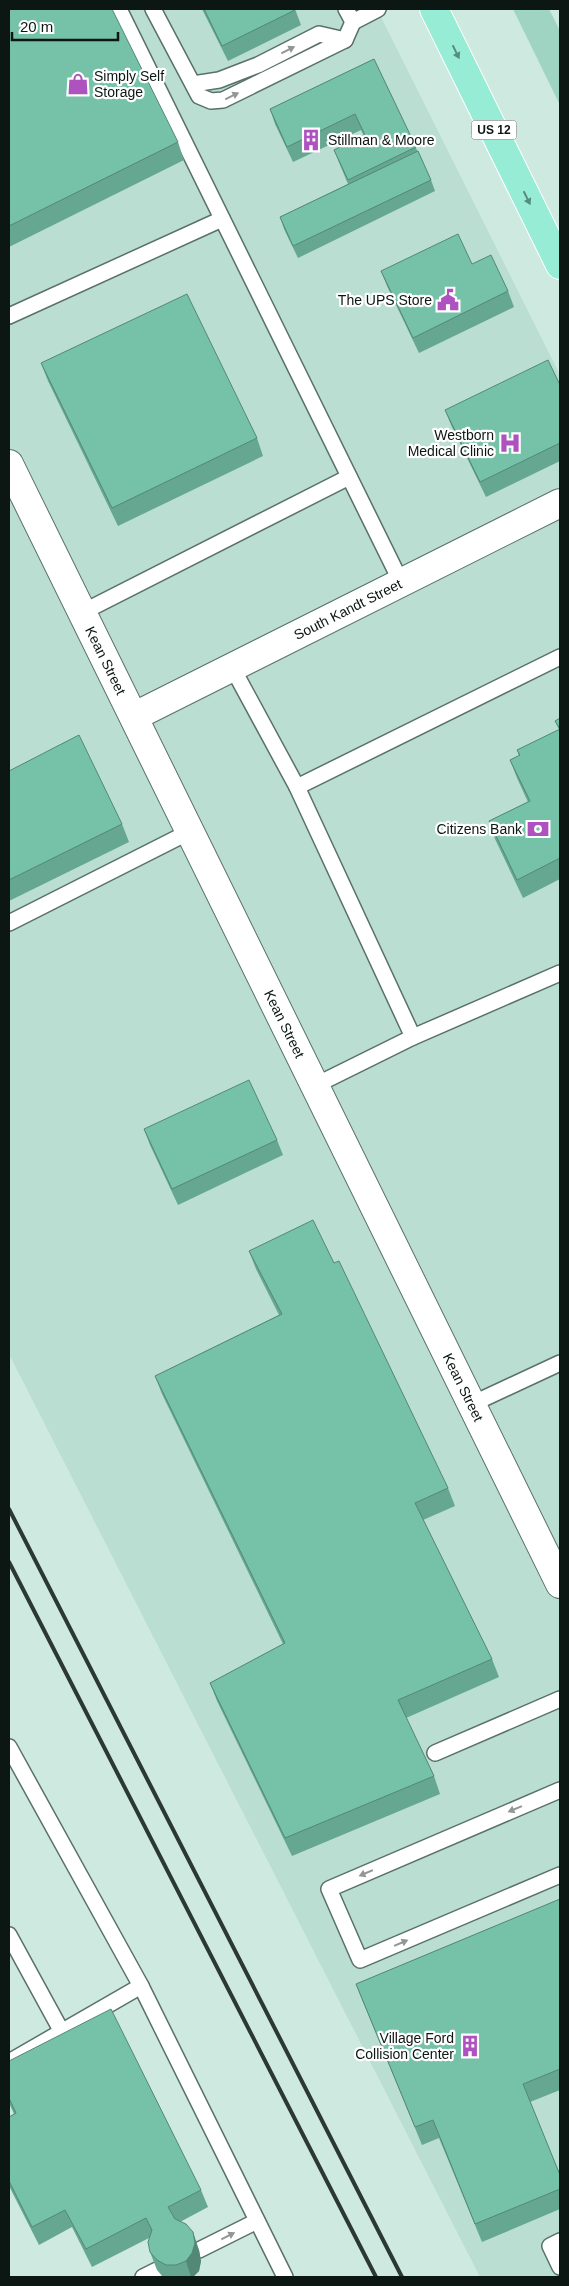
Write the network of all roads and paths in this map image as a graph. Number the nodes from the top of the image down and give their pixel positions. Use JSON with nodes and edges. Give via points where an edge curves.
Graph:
{"nodes":[{"id":1,"x":119,"y":9,"type":"edge"},
{"id":2,"x":153,"y":9,"type":"edge"},
{"id":3,"x":378,"y":9,"type":"edge"},
{"id":4,"x":434,"y":9,"type":"edge"},
{"id":5,"x":350,"y":15,"type":"edge"},
{"id":6,"x":222,"y":219,"type":"junction"},
{"id":7,"x":558,"y":256,"type":"edge"},
{"id":8,"x":9,"y":316,"type":"edge"},
{"id":9,"x":9,"y":464,"type":"edge"},
{"id":10,"x":349,"y":477,"type":"junction"},
{"id":11,"x":15,"y":492,"type":"edge"},
{"id":12,"x":560,"y":503,"type":"edge"},
{"id":13,"x":401,"y":582,"type":"junction"},
{"id":14,"x":83,"y":612,"type":"junction"},
{"id":15,"x":560,"y":658,"type":"edge"},
{"id":16,"x":232,"y":667,"type":"junction"},
{"id":17,"x":134,"y":716,"type":"junction"},
{"id":18,"x":296,"y":787,"type":"junction"},
{"id":19,"x":192,"y":831,"type":"junction"},
{"id":20,"x":9,"y":923,"type":"edge"},
{"id":21,"x":560,"y":974,"type":"edge"},
{"id":22,"x":413,"y":1037,"type":"junction"},
{"id":23,"x":314,"y":1086,"type":"junction"},
{"id":24,"x":560,"y":1363,"type":"edge"},
{"id":25,"x":472,"y":1404,"type":"junction"},
{"id":26,"x":560,"y":1584,"type":"edge"},
{"id":27,"x":560,"y":1699,"type":"edge"},
{"id":28,"x":9,"y":1747,"type":"edge"},
{"id":29,"x":435,"y":1753,"type":"dead end"},
{"id":30,"x":560,"y":1790,"type":"edge"},
{"id":31,"x":560,"y":1875,"type":"edge"},
{"id":32,"x":9,"y":1935,"type":"edge"},
{"id":33,"x":141,"y":1986,"type":"junction"},
{"id":34,"x":62,"y":2032,"type":"junction"},
{"id":35,"x":9,"y":2062,"type":"edge"},
{"id":36,"x":257,"y":2221,"type":"junction"},
{"id":37,"x":555,"y":2244,"type":"edge"},
{"id":38,"x":199,"y":2250,"type":"dead end"},
{"id":39,"x":560,"y":2267,"type":"edge"},
{"id":40,"x":285,"y":2277,"type":"edge"}],
"edges":[{"from":1,"to":6,"type":"lane"},
{"from":2,"to":5,"type":"lane","one_way":true,"via":[[200,96],[211,101],[223,100],[345,40]]},
{"from":3,"to":5,"type":"lane"},
{"from":4,"to":7,"type":"main road","number":"US 12","one_way":true},
{"from":6,"to":8,"type":"lane"},
{"from":6,"to":10,"type":"lane"},
{"from":9,"to":11,"type":"street","name":"Kean Street"},
{"from":10,"to":13,"type":"lane"},
{"from":10,"to":14,"type":"lane"},
{"from":11,"to":14,"type":"street","name":"Kean Street"},
{"from":12,"to":13,"type":"street","name":"South Kandt Street"},
{"from":13,"to":16,"type":"street","name":"South Kandt Street"},
{"from":14,"to":17,"type":"street","name":"Kean Street"},
{"from":15,"to":18,"type":"lane"},
{"from":16,"to":17,"type":"street","name":"South Kandt Street"},
{"from":16,"to":18,"type":"lane"},
{"from":17,"to":19,"type":"street","name":"Kean Street"},
{"from":18,"to":22,"type":"lane"},
{"from":19,"to":20,"type":"lane"},
{"from":19,"to":23,"type":"street","name":"Kean Street"},
{"from":21,"to":22,"type":"lane"},
{"from":22,"to":23,"type":"lane"},
{"from":23,"to":25,"type":"street","name":"Kean Street"},
{"from":24,"to":25,"type":"lane"},
{"from":25,"to":26,"type":"street","name":"Kean Street"},
{"from":27,"to":29,"type":"lane"},
{"from":28,"to":33,"type":"lane"},
{"from":30,"to":31,"type":"lane","one_way":true,"via":[[329,1889],[360,1960]]},
{"from":32,"to":34,"type":"lane"},
{"from":33,"to":34,"type":"lane"},
{"from":33,"to":36,"type":"lane"},
{"from":34,"to":35,"type":"lane"},
{"from":38,"to":36,"type":"lane","one_way":true},
{"from":36,"to":40,"type":"lane"},
{"from":37,"to":39,"type":"lane"}]}
